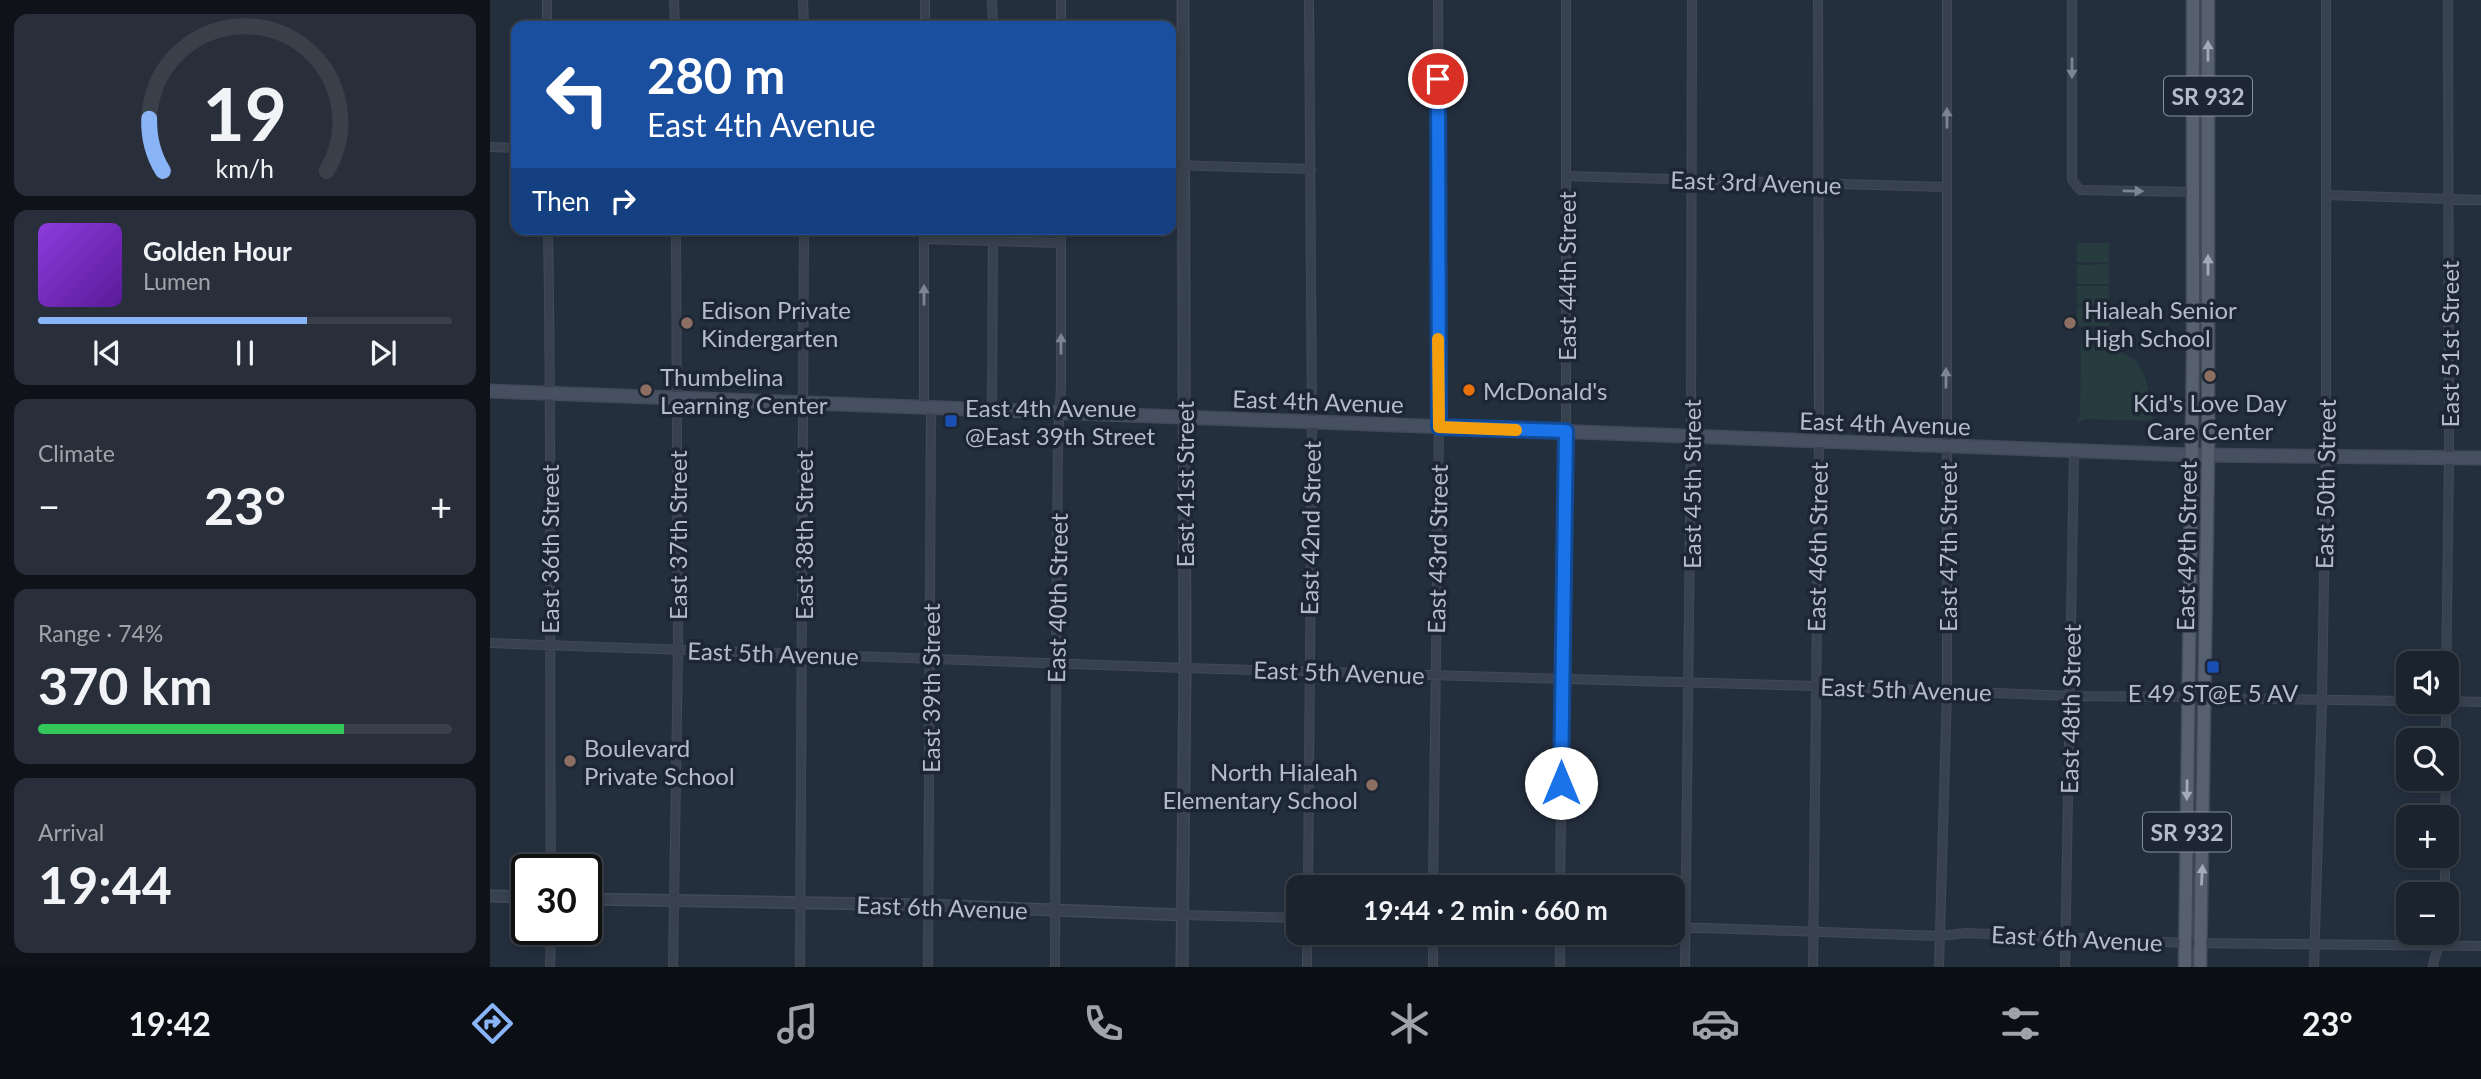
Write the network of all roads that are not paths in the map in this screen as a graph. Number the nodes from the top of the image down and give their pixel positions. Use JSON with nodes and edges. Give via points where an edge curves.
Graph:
{"nodes":[{"id":1,"x":547,"y":0,"type":"edge"},
{"id":2,"x":674,"y":0,"type":"edge"},
{"id":3,"x":803,"y":0,"type":"edge"},
{"id":4,"x":925,"y":0,"type":"edge"},
{"id":5,"x":992,"y":0,"type":"edge"},
{"id":6,"x":1060,"y":0,"type":"edge"},
{"id":7,"x":1182,"y":0,"type":"edge"},
{"id":8,"x":1309,"y":0,"type":"edge"},
{"id":9,"x":1438,"y":0,"type":"edge"},
{"id":10,"x":1566,"y":0,"type":"edge"},
{"id":11,"x":1692,"y":0,"type":"edge"},
{"id":12,"x":1818,"y":0,"type":"edge"},
{"id":13,"x":1947,"y":0,"type":"edge"},
{"id":14,"x":2072,"y":0,"type":"edge"},
{"id":15,"x":2193,"y":0,"type":"edge"},
{"id":16,"x":2208,"y":0,"type":"edge"},
{"id":17,"x":2326,"y":0,"type":"edge"},
{"id":18,"x":2448,"y":0,"type":"edge"},
{"id":19,"x":547,"y":21,"type":"edge"},
{"id":20,"x":675,"y":21,"type":"edge"},
{"id":21,"x":804,"y":21,"type":"edge"},
{"id":22,"x":925,"y":21,"type":"edge"},
{"id":23,"x":993,"y":21,"type":"edge"},
{"id":24,"x":1061,"y":21,"type":"edge"},
{"id":25,"x":490,"y":147,"type":"edge"},
{"id":26,"x":511,"y":148,"type":"edge"},
{"id":27,"x":1176,"y":165,"type":"edge"},
{"id":28,"x":1184,"y":165,"type":"junction"},
{"id":29,"x":1311,"y":169,"type":"junction"},
{"id":30,"x":1566,"y":176,"type":"junction"},
{"id":31,"x":1691,"y":180,"type":"junction"},
{"id":32,"x":1819,"y":184,"type":"junction"},
{"id":33,"x":1946,"y":187,"type":"junction"},
{"id":34,"x":2193,"y":192,"type":"junction"},
{"id":35,"x":2208,"y":193,"type":"junction"},
{"id":36,"x":2326,"y":195,"type":"junction"},
{"id":37,"x":2448,"y":200,"type":"junction"},
{"id":38,"x":2481,"y":200,"type":"edge"},
{"id":39,"x":548,"y":235,"type":"edge"},
{"id":40,"x":676,"y":235,"type":"edge"},
{"id":41,"x":804,"y":235,"type":"edge"},
{"id":42,"x":925,"y":235,"type":"edge"},
{"id":43,"x":935,"y":235,"type":"edge"},
{"id":44,"x":993,"y":235,"type":"edge"},
{"id":45,"x":1061,"y":235,"type":"edge"},
{"id":46,"x":993,"y":241,"type":"junction"},
{"id":47,"x":1061,"y":243,"type":"junction"},
{"id":48,"x":490,"y":391,"type":"edge"},
{"id":49,"x":551,"y":394,"type":"junction"},
{"id":50,"x":677,"y":399,"type":"junction"},
{"id":51,"x":803,"y":404,"type":"junction"},
{"id":52,"x":928,"y":408,"type":"junction"},
{"id":53,"x":992,"y":410,"type":"junction"},
{"id":54,"x":1061,"y":412,"type":"junction"},
{"id":55,"x":1184,"y":417,"type":"junction"},
{"id":56,"x":1312,"y":422,"type":"junction"},
{"id":57,"x":1439,"y":427,"type":"junction"},
{"id":58,"x":1566,"y":431,"type":"junction"},
{"id":59,"x":1692,"y":436,"type":"junction"},
{"id":60,"x":1819,"y":441,"type":"junction"},
{"id":61,"x":1946,"y":446,"type":"junction"},
{"id":62,"x":2074,"y":451,"type":"junction"},
{"id":63,"x":2192,"y":455,"type":"junction"},
{"id":64,"x":2208,"y":456,"type":"junction"},
{"id":65,"x":2326,"y":456,"type":"junction"},
{"id":66,"x":2449,"y":458,"type":"junction"},
{"id":67,"x":2481,"y":458,"type":"edge"},
{"id":68,"x":2189,"y":629,"type":"junction"},
{"id":69,"x":490,"y":643,"type":"edge"},
{"id":70,"x":549,"y":644,"type":"junction"},
{"id":71,"x":678,"y":649,"type":"junction"},
{"id":72,"x":2446,"y":651,"type":"edge"},
{"id":73,"x":804,"y":654,"type":"junction"},
{"id":74,"x":930,"y":657,"type":"junction"},
{"id":75,"x":1056,"y":662,"type":"junction"},
{"id":76,"x":1185,"y":667,"type":"junction"},
{"id":77,"x":1308,"y":670,"type":"junction"},
{"id":78,"x":1436,"y":675,"type":"junction"},
{"id":79,"x":1562,"y":678,"type":"junction"},
{"id":80,"x":1689,"y":683,"type":"junction"},
{"id":81,"x":1815,"y":686,"type":"junction"},
{"id":82,"x":1947,"y":690,"type":"junction"},
{"id":83,"x":2071,"y":696,"type":"junction"},
{"id":84,"x":2189,"y":697,"type":"junction"},
{"id":85,"x":2205,"y":698,"type":"junction"},
{"id":86,"x":2322,"y":700,"type":"junction"},
{"id":87,"x":2396,"y":701,"type":"edge"},
{"id":88,"x":2459,"y":701,"type":"edge"},
{"id":89,"x":2481,"y":702,"type":"edge"},
{"id":90,"x":2203,"y":776,"type":"junction"},
{"id":91,"x":551,"y":854,"type":"edge"},
{"id":92,"x":1308,"y":875,"type":"edge"},
{"id":93,"x":1433,"y":875,"type":"edge"},
{"id":94,"x":1560,"y":875,"type":"edge"},
{"id":95,"x":490,"y":896,"type":"edge"},
{"id":96,"x":511,"y":897,"type":"edge"},
{"id":97,"x":602,"y":899,"type":"edge"},
{"id":98,"x":672,"y":900,"type":"junction"},
{"id":99,"x":800,"y":902,"type":"junction"},
{"id":100,"x":929,"y":905,"type":"junction"},
{"id":101,"x":1055,"y":911,"type":"junction"},
{"id":102,"x":1182,"y":915,"type":"junction"},
{"id":103,"x":1286,"y":918,"type":"edge"},
{"id":104,"x":1685,"y":928,"type":"joint"},
{"id":105,"x":1814,"y":933,"type":"junction"},
{"id":106,"x":1940,"y":936,"type":"junction"},
{"id":107,"x":2066,"y":939,"type":"junction"},
{"id":108,"x":2186,"y":943,"type":"junction"},
{"id":109,"x":2200,"y":943,"type":"junction"},
{"id":110,"x":2314,"y":944,"type":"junction"},
{"id":111,"x":551,"y":945,"type":"edge"},
{"id":112,"x":1307,"y":945,"type":"edge"},
{"id":113,"x":1433,"y":945,"type":"edge"},
{"id":114,"x":1560,"y":945,"type":"edge"},
{"id":115,"x":1685,"y":945,"type":"edge"},
{"id":116,"x":2441,"y":946,"type":"junction"},
{"id":117,"x":2481,"y":946,"type":"edge"},
{"id":118,"x":551,"y":967,"type":"edge"},
{"id":119,"x":673,"y":967,"type":"edge"},
{"id":120,"x":800,"y":967,"type":"edge"},
{"id":121,"x":928,"y":967,"type":"edge"},
{"id":122,"x":1055,"y":967,"type":"edge"},
{"id":123,"x":1182,"y":967,"type":"edge"},
{"id":124,"x":1307,"y":967,"type":"edge"},
{"id":125,"x":1433,"y":967,"type":"edge"},
{"id":126,"x":1560,"y":967,"type":"edge"},
{"id":127,"x":1685,"y":967,"type":"edge"},
{"id":128,"x":1813,"y":967,"type":"edge"},
{"id":129,"x":1939,"y":967,"type":"edge"},
{"id":130,"x":2065,"y":967,"type":"edge"},
{"id":131,"x":2185,"y":967,"type":"edge"},
{"id":132,"x":2200,"y":967,"type":"edge"},
{"id":133,"x":2314,"y":967,"type":"edge"},
{"id":134,"x":2433,"y":967,"type":"edge"}],
"edges":[{"from":1,"to":19,"type":"street"},
{"from":2,"to":20,"type":"street"},
{"from":3,"to":21,"type":"street"},
{"from":4,"to":22,"type":"street"},
{"from":5,"to":23,"type":"street"},
{"from":6,"to":24,"type":"street"},
{"from":7,"to":28,"type":"street","name":"East 41st Street"},
{"from":8,"to":29,"type":"street","name":"East 42nd Street"},
{"from":9,"to":57,"type":"street","name":"East 43rd Street"},
{"from":10,"to":30,"type":"street","name":"East 44th Street"},
{"from":11,"to":31,"type":"street","name":"East 45th Street"},
{"from":12,"to":32,"type":"street","name":"East 46th Street"},
{"from":33,"to":13,"type":"street","name":"East 47th Street","one_way":true},
{"from":14,"to":34,"type":"street","one_way":true,"via":[[2072,180],[2080,190]]},
{"from":15,"to":34,"type":"main road","name":"East 49th Street","number":"SR 932"},
{"from":35,"to":16,"type":"main road","name":"East 49th Street","number":"SR 932","one_way":true},
{"from":17,"to":36,"type":"street","name":"East 50th Street"},
{"from":18,"to":37,"type":"street","name":"East 51st Street"},
{"from":25,"to":26,"type":"street"},
{"from":27,"to":28,"type":"street"},
{"from":28,"to":29,"type":"street"},
{"from":28,"to":55,"type":"street","name":"East 41st Street"},
{"from":29,"to":56,"type":"street","name":"East 42nd Street"},
{"from":30,"to":31,"type":"street","name":"East 3rd Avenue"},
{"from":30,"to":58,"type":"street","name":"East 44th Street"},
{"from":31,"to":32,"type":"street","name":"East 3rd Avenue"},
{"from":31,"to":59,"type":"street","name":"East 45th Street"},
{"from":32,"to":33,"type":"street","name":"East 3rd Avenue"},
{"from":32,"to":60,"type":"street","name":"East 46th Street"},
{"from":61,"to":33,"type":"street","name":"East 47th Street","one_way":true},
{"from":34,"to":35,"type":"street"},
{"from":34,"to":63,"type":"main road","name":"East 49th Street","number":"SR 932"},
{"from":64,"to":35,"type":"main road","name":"East 49th Street","number":"SR 932","one_way":true},
{"from":36,"to":37,"type":"street"},
{"from":36,"to":65,"type":"street","name":"East 50th Street"},
{"from":37,"to":38,"type":"street"},
{"from":37,"to":66,"type":"street","name":"East 51st Street"},
{"from":39,"to":49,"type":"street","name":"East 36th Street"},
{"from":40,"to":50,"type":"street","name":"East 37th Street"},
{"from":41,"to":51,"type":"street","name":"East 38th Street"},
{"from":52,"to":42,"type":"street","name":"East 39th Street","one_way":true},
{"from":43,"to":46,"type":"street"},
{"from":44,"to":46,"type":"street"},
{"from":45,"to":47,"type":"street","name":"East 40th Street"},
{"from":46,"to":47,"type":"street"},
{"from":46,"to":53,"type":"street"},
{"from":54,"to":47,"type":"street","name":"East 40th Street","one_way":true},
{"from":48,"to":49,"type":"main road","name":"East 4th Avenue"},
{"from":49,"to":50,"type":"main road","name":"East 4th Avenue"},
{"from":49,"to":70,"type":"street","name":"East 36th Street"},
{"from":50,"to":51,"type":"main road","name":"East 4th Avenue"},
{"from":50,"to":71,"type":"street","name":"East 37th Street"},
{"from":51,"to":52,"type":"main road","name":"East 4th Avenue"},
{"from":51,"to":73,"type":"street","name":"East 38th Street"},
{"from":52,"to":53,"type":"main road","name":"East 4th Avenue"},
{"from":52,"to":74,"type":"street","name":"East 39th Street"},
{"from":53,"to":54,"type":"main road","name":"East 4th Avenue"},
{"from":54,"to":55,"type":"main road","name":"East 4th Avenue"},
{"from":54,"to":75,"type":"street","name":"East 40th Street"},
{"from":55,"to":56,"type":"main road","name":"East 4th Avenue"},
{"from":55,"to":76,"type":"street","name":"East 41st Street"},
{"from":56,"to":57,"type":"main road","name":"East 4th Avenue"},
{"from":56,"to":77,"type":"street","name":"East 42nd Street"},
{"from":57,"to":58,"type":"main road","name":"East 4th Avenue"},
{"from":57,"to":78,"type":"street","name":"East 43rd Street"},
{"from":58,"to":59,"type":"main road","name":"East 4th Avenue"},
{"from":58,"to":79,"type":"street","name":"East 44th Street"},
{"from":59,"to":60,"type":"main road","name":"East 4th Avenue"},
{"from":59,"to":80,"type":"street","name":"East 45th Street"},
{"from":60,"to":61,"type":"main road","name":"East 4th Avenue"},
{"from":60,"to":81,"type":"street","name":"East 46th Street"},
{"from":61,"to":62,"type":"main road","name":"East 4th Avenue"},
{"from":61,"to":82,"type":"street","name":"East 47th Street"},
{"from":62,"to":63,"type":"main road","name":"East 4th Avenue"},
{"from":62,"to":83,"type":"street","name":"East 48th Street"},
{"from":63,"to":64,"type":"main road","name":"East 4th Avenue"},
{"from":63,"to":68,"type":"main road","name":"East 49th Street","number":"SR 932"},
{"from":64,"to":65,"type":"main road","name":"East 4th Avenue"},
{"from":64,"to":85,"type":"main road","name":"East 49th Street","number":"SR 932"},
{"from":65,"to":66,"type":"main road","name":"East 4th Avenue"},
{"from":65,"to":86,"type":"street","name":"East 50th Street"},
{"from":66,"to":67,"type":"main road","name":"East 4th Avenue"},
{"from":66,"to":72,"type":"street","name":"East 51st Street"},
{"from":68,"to":84,"type":"main road","name":"East 49th Street","number":"SR 932"},
{"from":68,"to":85,"type":"main road","via":[[2196,646],[2197,686]]},
{"from":69,"to":70,"type":"street","name":"East 5th Avenue"},
{"from":70,"to":71,"type":"street","name":"East 5th Avenue"},
{"from":70,"to":91,"type":"street","name":"East 36th Street"},
{"from":71,"to":73,"type":"street","name":"East 5th Avenue"},
{"from":71,"to":98,"type":"street","name":"East 37th Street"},
{"from":73,"to":74,"type":"street","name":"East 5th Avenue"},
{"from":73,"to":99,"type":"street","name":"East 38th Street"},
{"from":74,"to":75,"type":"street","name":"East 5th Avenue"},
{"from":74,"to":100,"type":"street","name":"East 39th Street"},
{"from":75,"to":76,"type":"street","name":"East 5th Avenue"},
{"from":75,"to":101,"type":"street","name":"East 40th Street"},
{"from":76,"to":77,"type":"street","name":"East 5th Avenue"},
{"from":76,"to":102,"type":"street","name":"East 41st Street"},
{"from":77,"to":78,"type":"street","name":"East 5th Avenue"},
{"from":77,"to":92,"type":"street","name":"East 42nd Street"},
{"from":78,"to":79,"type":"street","name":"East 5th Avenue"},
{"from":78,"to":93,"type":"street","name":"East 43rd Street"},
{"from":79,"to":80,"type":"street","name":"East 5th Avenue"},
{"from":79,"to":94,"type":"street","name":"East 44th Street"},
{"from":80,"to":81,"type":"street","name":"East 5th Avenue"},
{"from":80,"to":104,"type":"street","name":"East 45th Street"},
{"from":81,"to":82,"type":"street","name":"East 5th Avenue"},
{"from":81,"to":105,"type":"street","name":"East 46th Street"},
{"from":82,"to":83,"type":"street","name":"East 5th Avenue"},
{"from":82,"to":106,"type":"street","name":"East 47th Street"},
{"from":83,"to":84,"type":"street","name":"East 5th Avenue"},
{"from":83,"to":107,"type":"street","name":"East 48th Street"},
{"from":84,"to":90,"type":"main road","via":[[2199,710]]},
{"from":84,"to":108,"type":"main road","name":"East 49th Street","number":"SR 932","one_way":true},
{"from":85,"to":86,"type":"street"},
{"from":85,"to":90,"type":"main road","name":"East 49th Street","number":"SR 932"},
{"from":86,"to":87,"type":"street"},
{"from":86,"to":110,"type":"street","name":"East 50th Street"},
{"from":88,"to":89,"type":"street"},
{"from":109,"to":90,"type":"main road","name":"East 49th Street","number":"SR 932","one_way":true},
{"from":95,"to":96,"type":"street"},
{"from":97,"to":98,"type":"street","name":"East 6th Avenue"},
{"from":98,"to":99,"type":"street","name":"East 6th Avenue"},
{"from":98,"to":119,"type":"street","name":"East 37th Street"},
{"from":99,"to":100,"type":"street","name":"East 6th Avenue"},
{"from":99,"to":120,"type":"street","name":"East 38th Street"},
{"from":100,"to":101,"type":"street","name":"East 6th Avenue"},
{"from":100,"to":121,"type":"street","name":"East 39th Street"},
{"from":101,"to":102,"type":"street","name":"East 6th Avenue"},
{"from":101,"to":122,"type":"street","name":"East 40th Street"},
{"from":102,"to":103,"type":"street","name":"East 6th Avenue"},
{"from":102,"to":123,"type":"street","name":"East 41st Street"},
{"from":104,"to":105,"type":"street","name":"East 6th Avenue"},
{"from":105,"to":106,"type":"street","name":"East 6th Avenue"},
{"from":105,"to":128,"type":"street","name":"East 46th Street"},
{"from":106,"to":107,"type":"street","name":"East 6th Avenue","via":[[1966,933]]},
{"from":106,"to":129,"type":"street","name":"East 47th Street"},
{"from":107,"to":108,"type":"street","name":"East 6th Avenue"},
{"from":107,"to":130,"type":"street","name":"East 48th Street"},
{"from":108,"to":109,"type":"street","name":"East 6th Avenue"},
{"from":108,"to":131,"type":"main road","name":"East 49th Street","number":"SR 932"},
{"from":109,"to":110,"type":"street","name":"East 6th Avenue"},
{"from":109,"to":132,"type":"main road","name":"East 49th Street","number":"SR 932"},
{"from":110,"to":116,"type":"street","name":"East 6th Avenue"},
{"from":110,"to":133,"type":"street","name":"East 50th Street"},
{"from":111,"to":118,"type":"street"},
{"from":112,"to":124,"type":"street"},
{"from":113,"to":125,"type":"street"},
{"from":114,"to":126,"type":"street"},
{"from":115,"to":127,"type":"street","name":"East 45th Street"},
{"from":116,"to":117,"type":"street","name":"East 6th Avenue"},
{"from":116,"to":134,"type":"street"}]}
